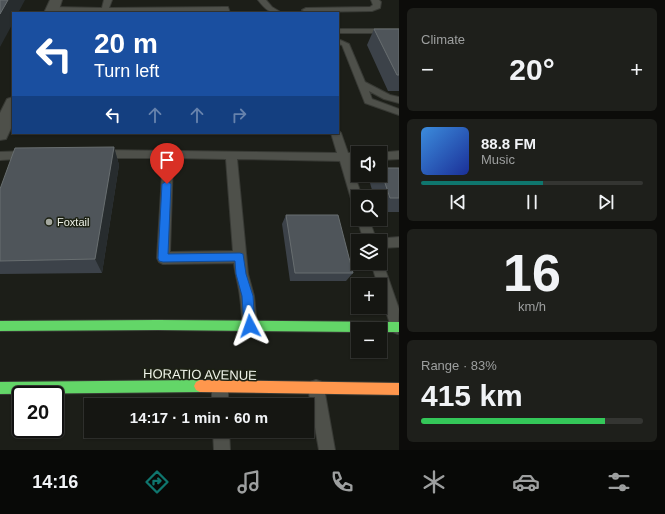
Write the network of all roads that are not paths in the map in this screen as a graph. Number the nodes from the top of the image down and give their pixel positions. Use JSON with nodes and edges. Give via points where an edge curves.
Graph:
{"nodes":[{"id":1,"x":108,"y":0,"type":"edge"},
{"id":2,"x":262,"y":0,"type":"edge"},
{"id":3,"x":304,"y":0,"type":"edge"},
{"id":4,"x":375,"y":0,"type":"edge"},
{"id":5,"x":53,"y":7,"type":"edge"},
{"id":6,"x":105,"y":10,"type":"junction"},
{"id":7,"x":304,"y":11,"type":"edge"},
{"id":8,"x":226,"y":12,"type":"edge"},
{"id":9,"x":276,"y":12,"type":"edge"},
{"id":10,"x":339,"y":31,"type":"edge"},
{"id":11,"x":397,"y":35,"type":"edge"},
{"id":12,"x":342,"y":43,"type":"edge"},
{"id":13,"x":361,"y":84,"type":"junction"},
{"id":14,"x":399,"y":100,"type":"edge"},
{"id":15,"x":12,"y":105,"type":"edge"},
{"id":16,"x":399,"y":112,"type":"edge"},
{"id":17,"x":0,"y":134,"type":"edge"},
{"id":18,"x":336,"y":134,"type":"edge"},
{"id":19,"x":85,"y":154,"type":"edge"},
{"id":20,"x":39,"y":155,"type":"edge"},
{"id":21,"x":168,"y":155,"type":"junction"},
{"id":22,"x":231,"y":155,"type":"junction"},
{"id":23,"x":399,"y":155,"type":"edge"},
{"id":24,"x":0,"y":156,"type":"edge"},
{"id":25,"x":387,"y":156,"type":"edge"},
{"id":26,"x":344,"y":157,"type":"junction"},
{"id":27,"x":351,"y":157,"type":"edge"},
{"id":28,"x":354,"y":190,"type":"edge"},
{"id":29,"x":399,"y":242,"type":"edge"},
{"id":30,"x":387,"y":243,"type":"edge"},
{"id":31,"x":240,"y":257,"type":"junction"},
{"id":32,"x":379,"y":270,"type":"edge"},
{"id":33,"x":0,"y":326,"type":"edge"},
{"id":34,"x":250,"y":326,"type":"junction"},
{"id":35,"x":398,"y":327,"type":"edge"},
{"id":36,"x":220,"y":387,"type":"junction"},
{"id":37,"x":0,"y":388,"type":"edge"},
{"id":38,"x":316,"y":388,"type":"junction"},
{"id":39,"x":399,"y":389,"type":"edge"},
{"id":40,"x":220,"y":398,"type":"edge"},
{"id":41,"x":222,"y":438,"type":"edge"},
{"id":42,"x":222,"y":450,"type":"edge"},
{"id":43,"x":327,"y":450,"type":"edge"}],
"edges":[{"from":1,"to":6,"type":"lane"},
{"from":2,"to":9,"type":"lane","via":[[269,9]]},
{"from":3,"to":7,"type":"lane"},
{"from":4,"to":7,"type":"lane","via":[[377,6],[372,9]]},
{"from":5,"to":6,"type":"lane"},
{"from":6,"to":8,"type":"lane","via":[[225,8]]},
{"from":10,"to":11,"type":"lane"},
{"from":11,"to":12,"type":"lane","via":[[372,34]]},
{"from":12,"to":13,"type":"lane"},
{"from":13,"to":14,"type":"lane","via":[[386,97]]},
{"from":13,"to":16,"type":"lane","via":[[368,101]]},
{"from":15,"to":17,"type":"street"},
{"from":18,"to":26,"type":"lane"},
{"from":19,"to":21,"type":"lane"},
{"from":20,"to":24,"type":"lane"},
{"from":21,"to":22,"type":"lane"},
{"from":21,"to":31,"type":"lane","via":[[163,258]]},
{"from":22,"to":26,"type":"lane"},
{"from":22,"to":31,"type":"lane"},
{"from":23,"to":25,"type":"lane"},
{"from":26,"to":27,"type":"lane"},
{"from":26,"to":28,"type":"lane"},
{"from":29,"to":30,"type":"lane"},
{"from":31,"to":34,"type":"lane","via":[[241,274],[248,296]]},
{"from":32,"to":35,"type":"lane"},
{"from":33,"to":34,"type":"main road"},
{"from":34,"to":35,"type":"main road"},
{"from":36,"to":37,"type":"main road","name":"HORATIO AVENUE"},
{"from":36,"to":38,"type":"main road","name":"HORATIO AVENUE"},
{"from":36,"to":40,"type":"lane"},
{"from":38,"to":39,"type":"main road","name":"HORATIO AVENUE"},
{"from":38,"to":43,"type":"lane"},
{"from":41,"to":42,"type":"lane"}]}
